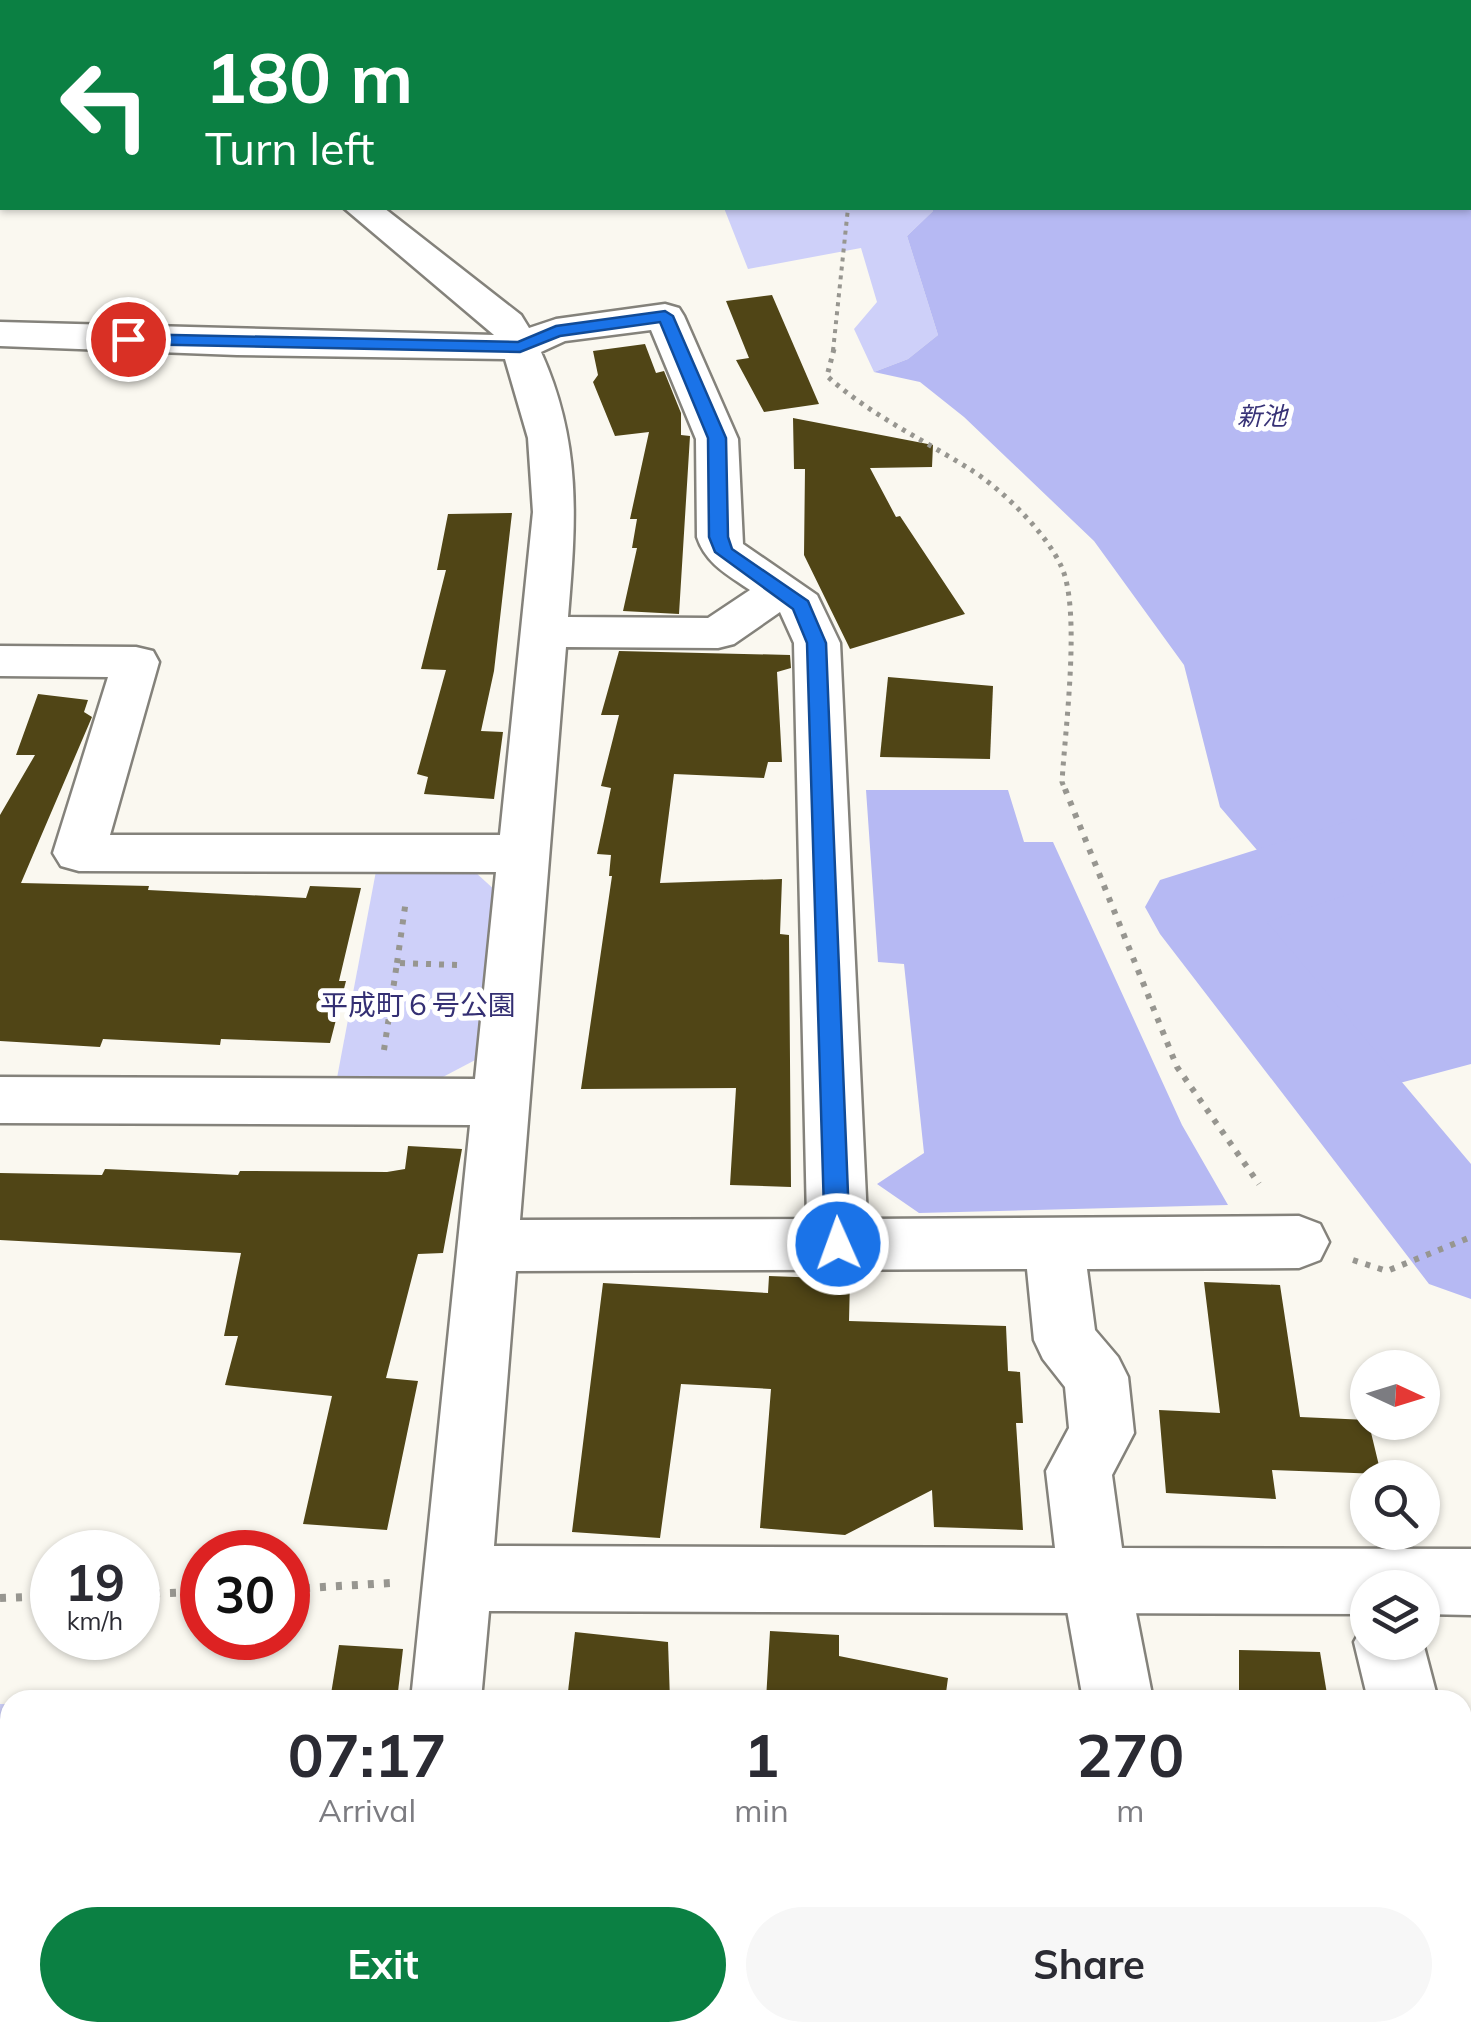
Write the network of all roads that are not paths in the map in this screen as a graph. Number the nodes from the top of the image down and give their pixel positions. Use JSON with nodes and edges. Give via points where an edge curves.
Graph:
{"nodes":[{"id":1,"x":365,"y":210,"type":"edge"},
{"id":2,"x":0,"y":334,"type":"edge"},
{"id":3,"x":520,"y":347,"type":"junction"},
{"id":4,"x":782,"y":590,"type":"junction"},
{"id":5,"x":542,"y":632,"type":"junction"},
{"id":6,"x":0,"y":661,"type":"edge"},
{"id":7,"x":524,"y":854,"type":"junction"},
{"id":8,"x":0,"y":1100,"type":"edge"},
{"id":9,"x":502,"y":1102,"type":"junction"},
{"id":10,"x":1299,"y":1242,"type":"road end"},
{"id":11,"x":1054,"y":1243,"type":"junction"},
{"id":12,"x":838,"y":1244,"type":"junction"},
{"id":13,"x":487,"y":1246,"type":"junction"},
{"id":14,"x":456,"y":1578,"type":"junction"},
{"id":15,"x":1096,"y":1582,"type":"junction"},
{"id":16,"x":1471,"y":1582,"type":"edge"},
{"id":17,"x":1440,"y":1589,"type":"edge"},
{"id":18,"x":1350,"y":1601,"type":"edge"},
{"id":19,"x":1394,"y":1660,"type":"edge"},
{"id":20,"x":447,"y":1690,"type":"edge"},
{"id":21,"x":1116,"y":1690,"type":"edge"},
{"id":22,"x":1401,"y":1690,"type":"edge"}],
"edges":[{"from":1,"to":3,"type":"street","via":[[507,323]]},
{"from":2,"to":3,"type":"street"},
{"from":3,"to":4,"type":"street","via":[[556,331],[665,316],[717,438],[718,537],[724,552]]},
{"from":3,"to":5,"type":"street","via":[[556,471]]},
{"from":4,"to":5,"type":"street","via":[[718,633]]},
{"from":4,"to":12,"type":"street","via":[[801,606],[816,643]]},
{"from":5,"to":7,"type":"street"},
{"from":6,"to":7,"type":"street","via":[[136,662],[78,852]]},
{"from":7,"to":9,"type":"street"},
{"from":8,"to":9,"type":"street"},
{"from":9,"to":13,"type":"street"},
{"from":10,"to":11,"type":"street"},
{"from":11,"to":12,"type":"street"},
{"from":11,"to":15,"type":"street","via":[[1065,1340],[1096,1377],[1102,1432],[1079,1471]]},
{"from":12,"to":13,"type":"street"},
{"from":13,"to":14,"type":"street"},
{"from":14,"to":15,"type":"street"},
{"from":14,"to":20,"type":"street"},
{"from":15,"to":18,"type":"street"},
{"from":15,"to":21,"type":"street"},
{"from":16,"to":17,"type":"street"},
{"from":19,"to":22,"type":"street"}]}
